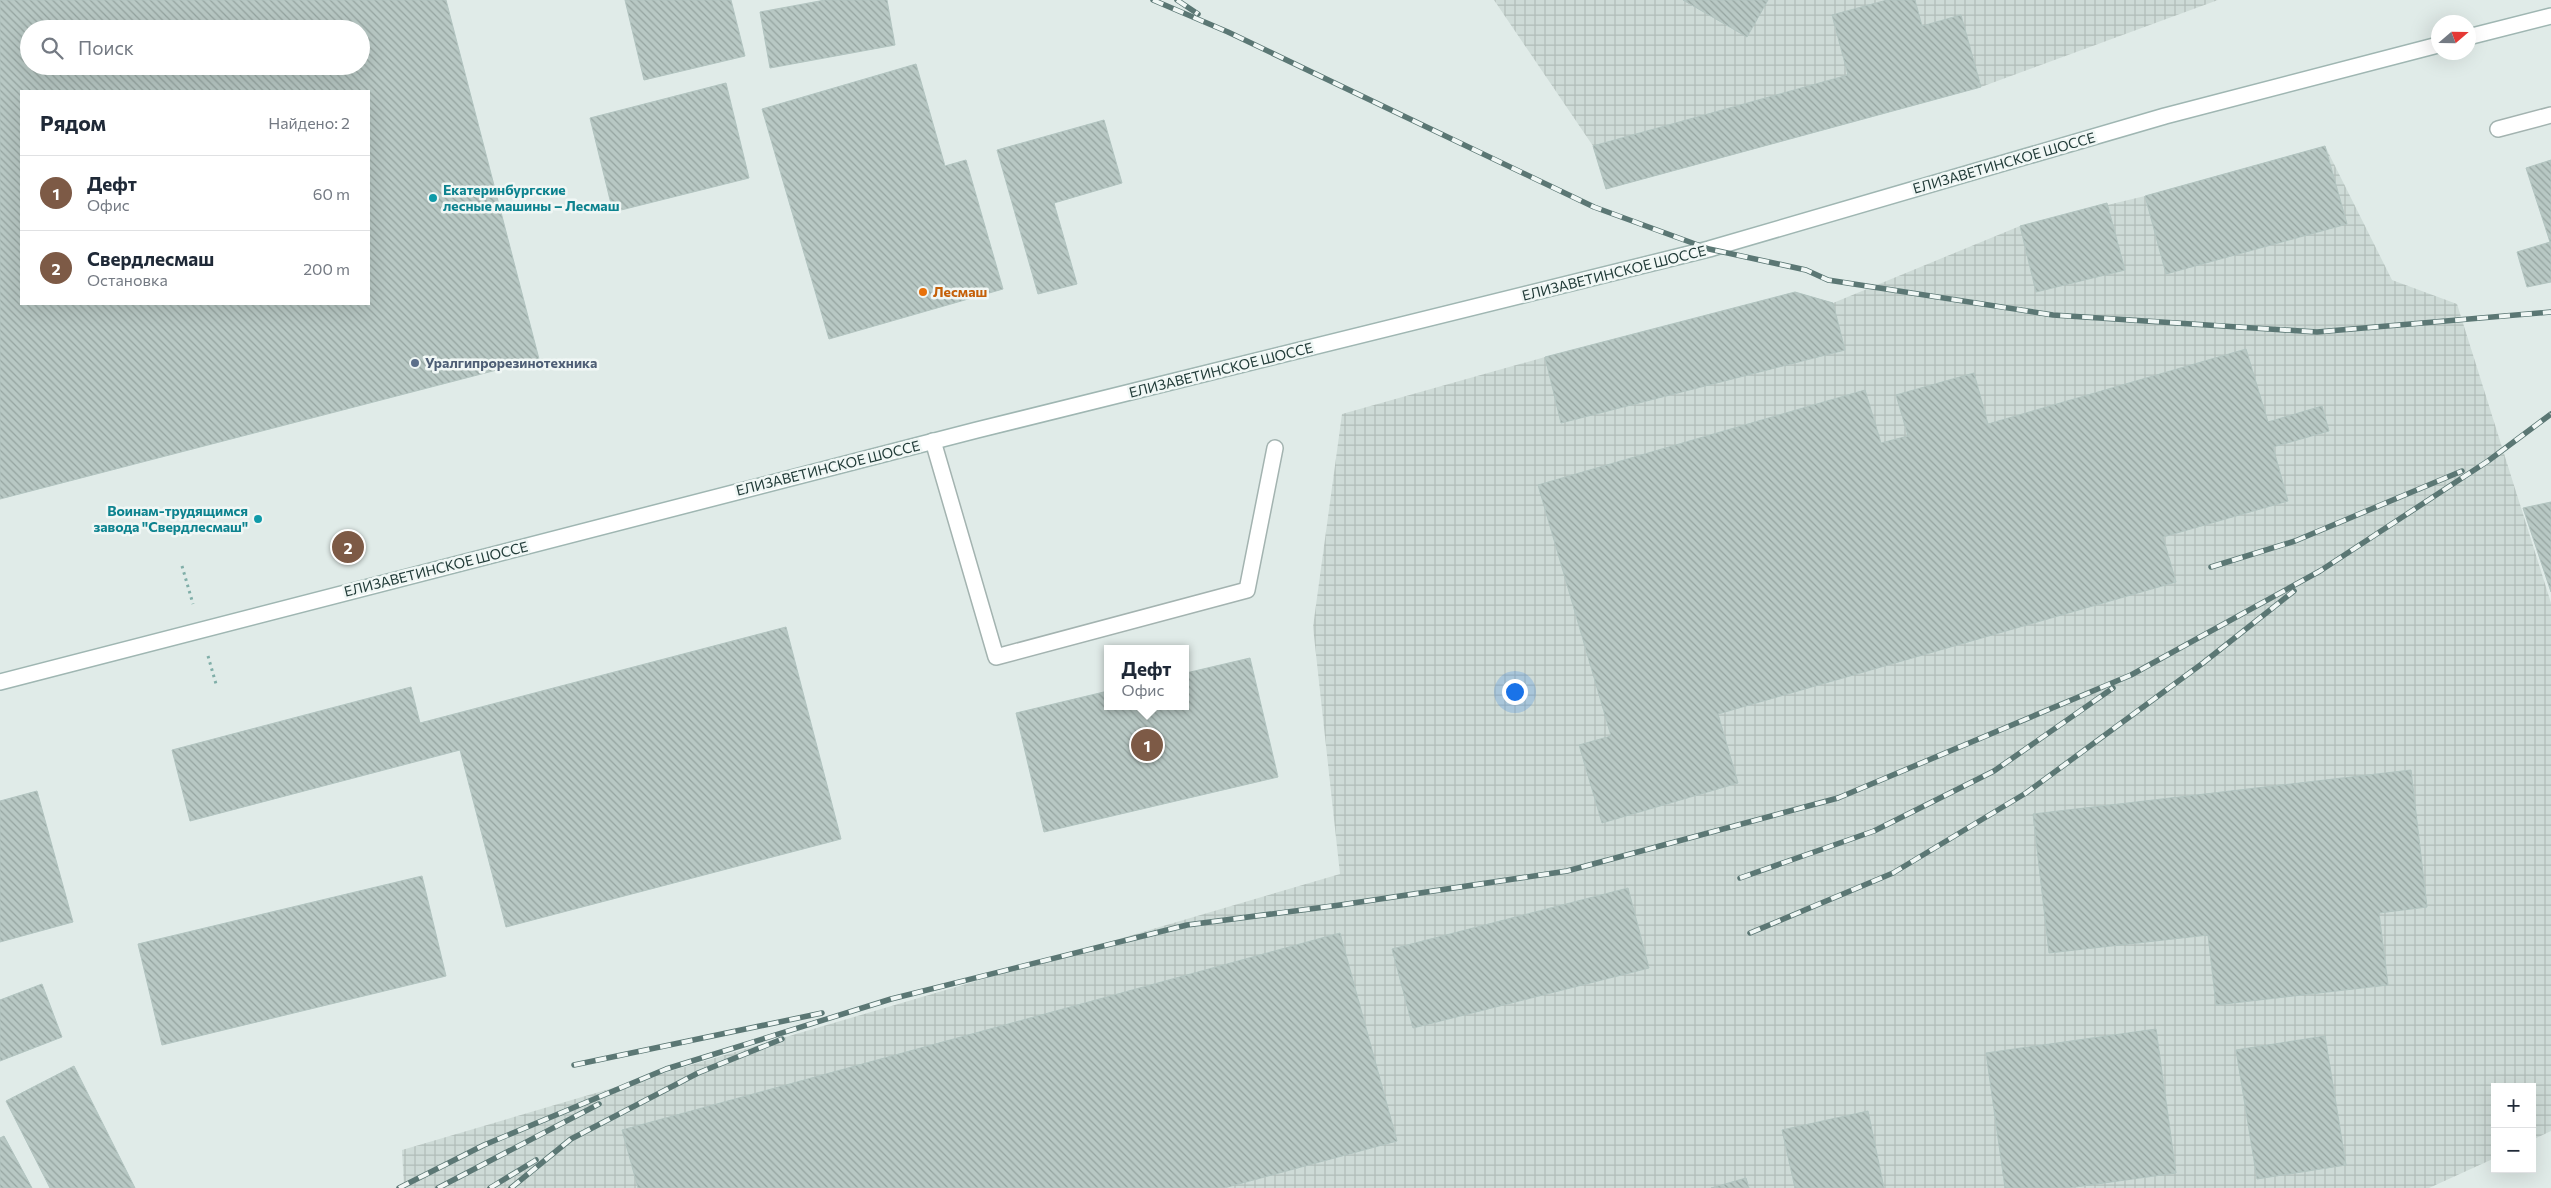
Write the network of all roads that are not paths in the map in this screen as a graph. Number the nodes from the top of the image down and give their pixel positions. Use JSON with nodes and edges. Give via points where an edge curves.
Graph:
{"nodes":[{"id":1,"x":2551,"y":16,"type":"edge"},
{"id":2,"x":2476,"y":35,"type":"edge"},
{"id":3,"x":2431,"y":47,"type":"edge"},
{"id":4,"x":2551,"y":115,"type":"edge"},
{"id":5,"x":2498,"y":129,"type":"dead end"},
{"id":6,"x":933,"y":441,"type":"junction"},
{"id":7,"x":1275,"y":448,"type":"dead end"},
{"id":8,"x":0,"y":682,"type":"edge"}],
"edges":[{"from":1,"to":2,"type":"main road"},
{"from":3,"to":6,"type":"main road","name":"ЕЛИЗАВЕТИНСКОЕ ШОССЕ","via":[[2165,116],[1709,250]]},
{"from":4,"to":5,"type":"main road"},
{"from":6,"to":7,"type":"main road","via":[[996,657],[1247,590]]},
{"from":6,"to":8,"type":"main road","name":"ЕЛИЗАВЕТИНСКОЕ ШОССЕ"}]}
